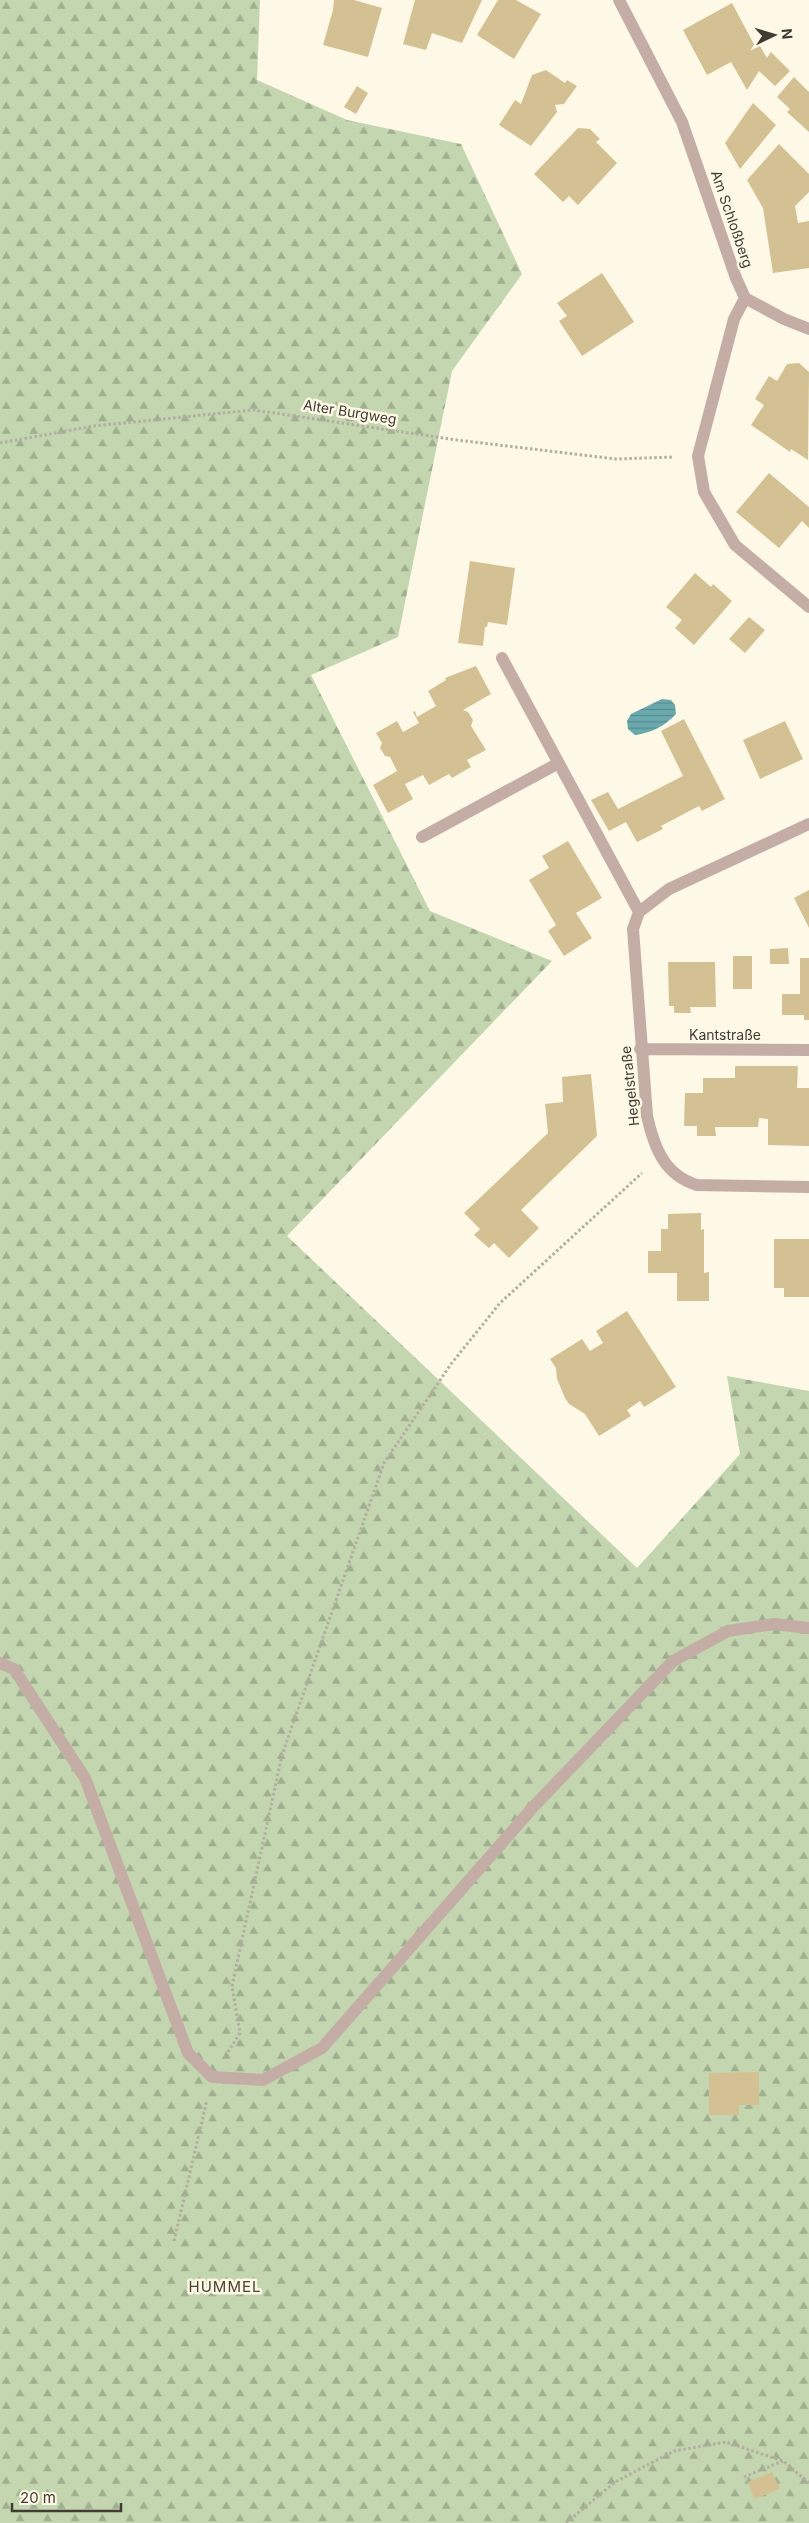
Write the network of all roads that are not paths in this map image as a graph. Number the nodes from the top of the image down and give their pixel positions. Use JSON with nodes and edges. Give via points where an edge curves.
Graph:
{"nodes":[{"id":1,"x":618,"y":0,"type":"edge"},
{"id":2,"x":746,"y":298,"type":"junction"},
{"id":3,"x":809,"y":328,"type":"edge"},
{"id":4,"x":809,"y":607,"type":"edge"},
{"id":5,"x":502,"y":658,"type":"dead end"},
{"id":6,"x":557,"y":764,"type":"junction"},
{"id":7,"x":809,"y":824,"type":"edge"},
{"id":8,"x":422,"y":837,"type":"dead end"},
{"id":9,"x":638,"y":912,"type":"junction"},
{"id":10,"x":640,"y":1049,"type":"junction"},
{"id":11,"x":809,"y":1050,"type":"edge"},
{"id":12,"x":809,"y":1187,"type":"edge"},
{"id":13,"x":809,"y":1628,"type":"edge"},
{"id":14,"x":0,"y":1663,"type":"edge"}],
"edges":[{"from":1,"to":2,"type":"street","name":"Am Schloßberg","via":[[682,122],[736,278]]},
{"from":2,"to":3,"type":"street","via":[[784,319]]},
{"from":2,"to":4,"type":"street","via":[[734,319],[698,456],[704,492],[735,545]]},
{"from":5,"to":6,"type":"street"},
{"from":6,"to":8,"type":"street"},
{"from":6,"to":9,"type":"street"},
{"from":7,"to":9,"type":"street","via":[[668,889]]},
{"from":9,"to":10,"type":"street","name":"Hegelstraße","via":[[633,930]]},
{"from":10,"to":11,"type":"street","name":"Kantstraße"},
{"from":10,"to":12,"type":"street","name":"Hegelstraße","via":[[652,1140],[659,1157],[679,1177],[698,1185]]},
{"from":13,"to":14,"type":"street","via":[[774,1624],[728,1631],[673,1661],[536,1804],[322,2048],[263,2080],[212,2077],[188,2053],[85,1778],[14,1670]]}]}
